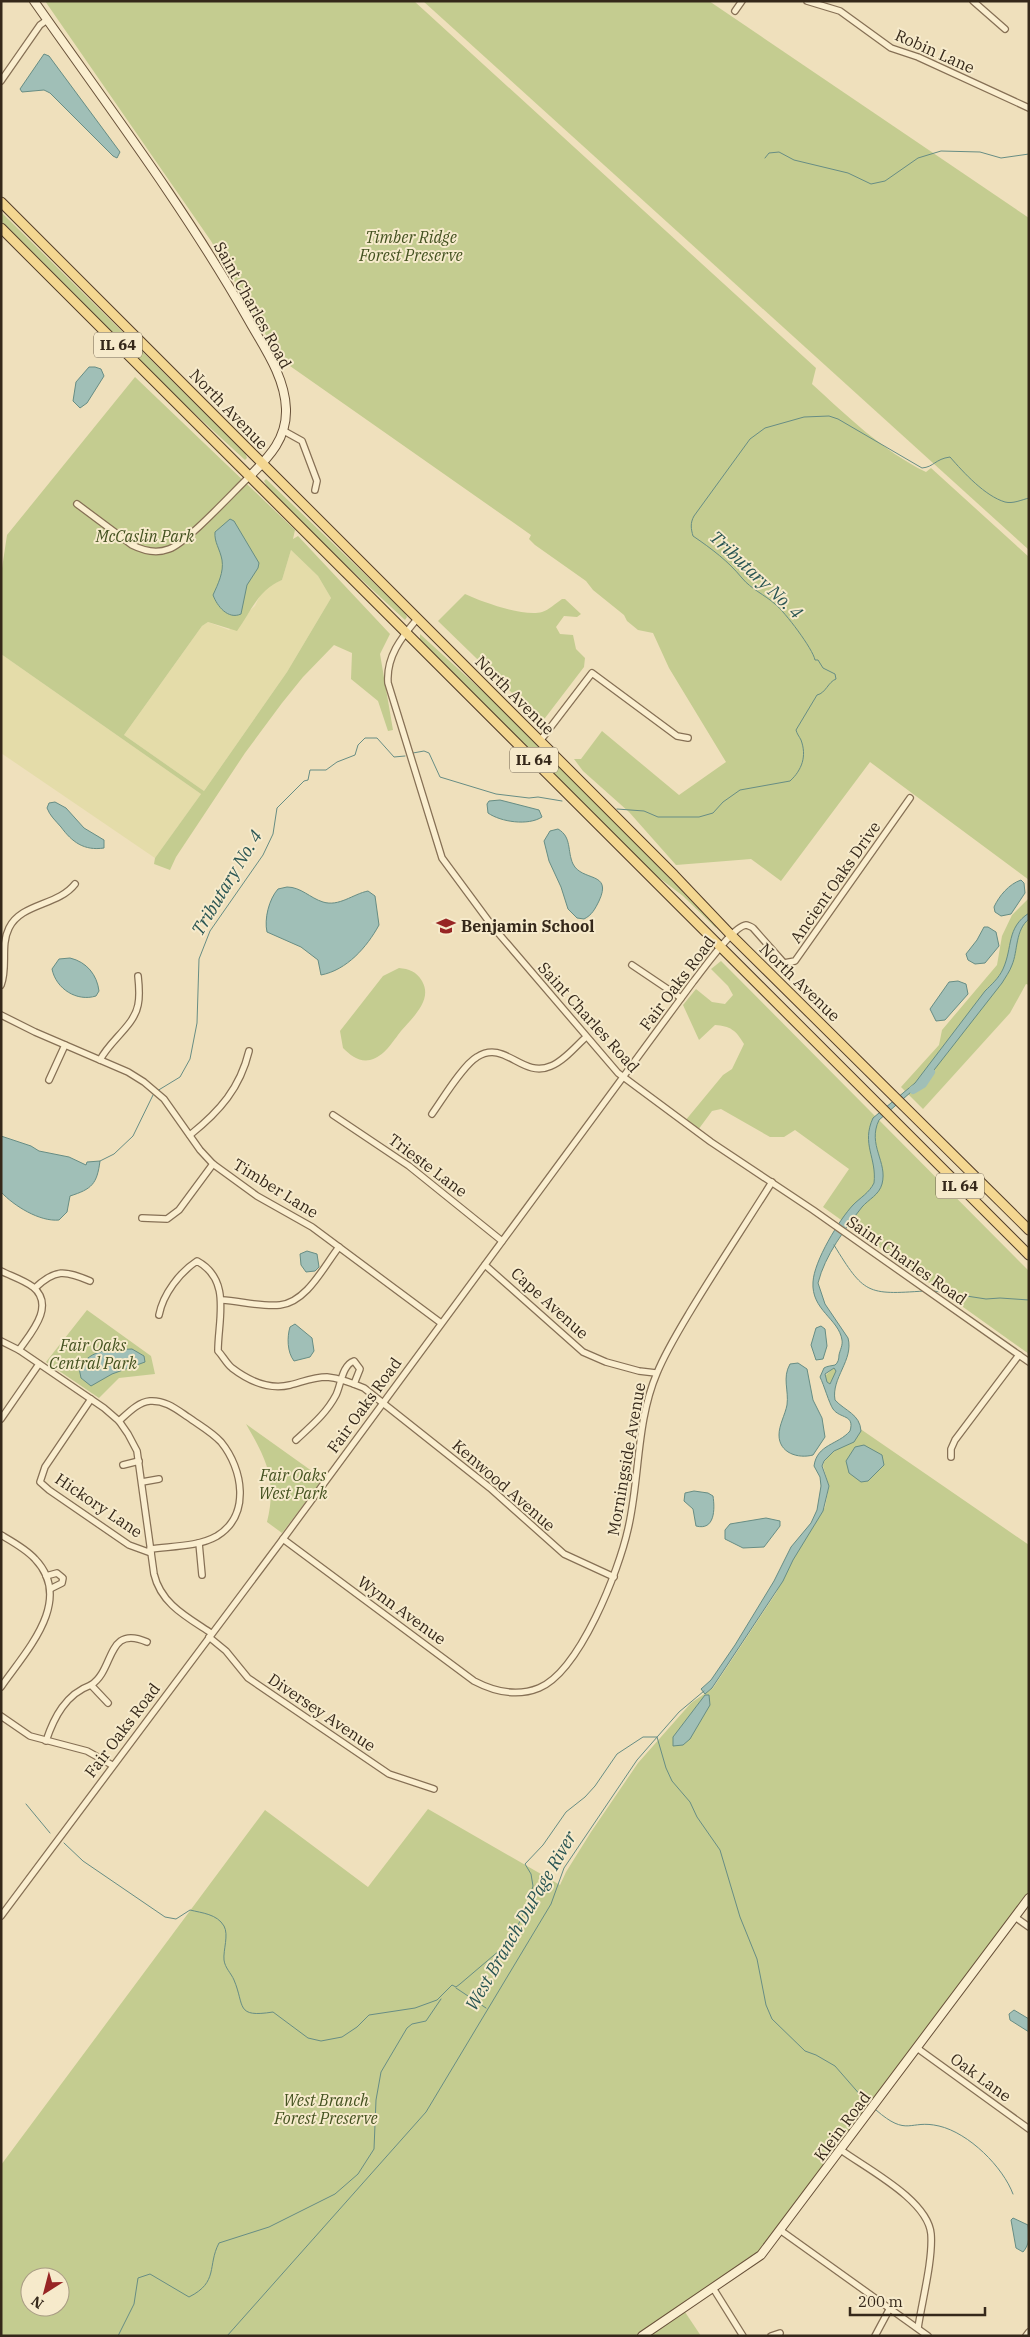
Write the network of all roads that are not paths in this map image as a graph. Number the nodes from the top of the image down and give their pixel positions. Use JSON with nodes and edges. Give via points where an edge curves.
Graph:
{"nodes":[{"id":1,"x":34,"y":1,"type":"edge"},
{"id":2,"x":742,"y":1,"type":"edge"},
{"id":3,"x":808,"y":1,"type":"edge"},
{"id":4,"x":974,"y":1,"type":"edge"},
{"id":5,"x":735,"y":11,"type":"dead end"},
{"id":6,"x":47,"y":20,"type":"junction"},
{"id":7,"x":1005,"y":29,"type":"dead end"},
{"id":8,"x":1,"y":81,"type":"edge"},
{"id":9,"x":1029,"y":108,"type":"edge"},
{"id":10,"x":1,"y":202,"type":"edge"},
{"id":11,"x":1,"y":228,"type":"edge"},
{"id":12,"x":284,"y":431,"type":"junction"},
{"id":13,"x":262,"y":464,"type":"junction"},
{"id":14,"x":250,"y":476,"type":"junction"},
{"id":15,"x":315,"y":490,"type":"dead end"},
{"id":16,"x":78,"y":504,"type":"dead end"},
{"id":17,"x":417,"y":619,"type":"junction"},
{"id":18,"x":406,"y":632,"type":"junction"},
{"id":19,"x":688,"y":738,"type":"dead end"},
{"id":20,"x":540,"y":741,"type":"junction"},
{"id":21,"x":910,"y":798,"type":"dead end"},
{"id":22,"x":74,"y":884,"type":"dead end"},
{"id":23,"x":730,"y":935,"type":"junction"},
{"id":24,"x":720,"y":948,"type":"junction"},
{"id":25,"x":632,"y":964,"type":"dead end"},
{"id":26,"x":138,"y":976,"type":"dead end"},
{"id":27,"x":1,"y":985,"type":"edge"},
{"id":28,"x":681,"y":998,"type":"junction"},
{"id":29,"x":1,"y":1015,"type":"edge"},
{"id":30,"x":586,"y":1037,"type":"junction"},
{"id":31,"x":65,"y":1045,"type":"junction"},
{"id":32,"x":249,"y":1051,"type":"dead end"},
{"id":33,"x":100,"y":1060,"type":"junction"},
{"id":34,"x":623,"y":1078,"type":"junction"},
{"id":35,"x":49,"y":1080,"type":"dead end"},
{"id":36,"x":432,"y":1114,"type":"dead end"},
{"id":37,"x":333,"y":1115,"type":"dead end"},
{"id":38,"x":190,"y":1134,"type":"junction"},
{"id":39,"x":213,"y":1164,"type":"junction"},
{"id":40,"x":772,"y":1182,"type":"junction"},
{"id":41,"x":142,"y":1218,"type":"dead end"},
{"id":42,"x":1029,"y":1230,"type":"edge"},
{"id":43,"x":502,"y":1241,"type":"junction"},
{"id":44,"x":339,"y":1247,"type":"junction"},
{"id":45,"x":1029,"y":1254,"type":"edge"},
{"id":46,"x":485,"y":1265,"type":"junction"},
{"id":47,"x":1,"y":1271,"type":"edge"},
{"id":48,"x":90,"y":1281,"type":"dead end"},
{"id":49,"x":34,"y":1288,"type":"junction"},
{"id":50,"x":222,"y":1300,"type":"junction"},
{"id":51,"x":159,"y":1315,"type":"dead end"},
{"id":52,"x":441,"y":1323,"type":"junction"},
{"id":53,"x":1,"y":1342,"type":"edge"},
{"id":54,"x":18,"y":1350,"type":"junction"},
{"id":55,"x":1019,"y":1355,"type":"junction"},
{"id":56,"x":1029,"y":1362,"type":"edge"},
{"id":57,"x":39,"y":1364,"type":"junction"},
{"id":58,"x":656,"y":1374,"type":"junction"},
{"id":59,"x":342,"y":1379,"type":"junction"},
{"id":60,"x":354,"y":1384,"type":"junction"},
{"id":61,"x":91,"y":1399,"type":"junction"},
{"id":62,"x":382,"y":1403,"type":"junction"},
{"id":63,"x":1,"y":1419,"type":"edge"},
{"id":64,"x":119,"y":1421,"type":"junction"},
{"id":65,"x":296,"y":1440,"type":"dead end"},
{"id":66,"x":951,"y":1457,"type":"dead end"},
{"id":67,"x":139,"y":1461,"type":"junction"},
{"id":68,"x":123,"y":1465,"type":"dead end"},
{"id":69,"x":159,"y":1479,"type":"dead end"},
{"id":70,"x":142,"y":1482,"type":"junction"},
{"id":71,"x":1,"y":1535,"type":"edge"},
{"id":72,"x":283,"y":1539,"type":"junction"},
{"id":73,"x":199,"y":1543,"type":"junction"},
{"id":74,"x":150,"y":1551,"type":"junction"},
{"id":75,"x":202,"y":1575,"type":"dead end"},
{"id":76,"x":46,"y":1576,"type":"junction"},
{"id":77,"x":614,"y":1577,"type":"junction"},
{"id":78,"x":50,"y":1589,"type":"junction"},
{"id":79,"x":210,"y":1635,"type":"junction"},
{"id":80,"x":147,"y":1642,"type":"dead end"},
{"id":81,"x":91,"y":1685,"type":"junction"},
{"id":82,"x":1,"y":1687,"type":"edge"},
{"id":83,"x":511,"y":1693,"type":"joint"},
{"id":84,"x":108,"y":1703,"type":"dead end"},
{"id":85,"x":1,"y":1716,"type":"edge"},
{"id":86,"x":46,"y":1741,"type":"junction"},
{"id":87,"x":112,"y":1766,"type":"junction"},
{"id":88,"x":434,"y":1789,"type":"dead end"},
{"id":89,"x":1029,"y":1898,"type":"edge"},
{"id":90,"x":1,"y":1916,"type":"edge"},
{"id":91,"x":1014,"y":1917,"type":"junction"},
{"id":92,"x":1029,"y":1927,"type":"edge"},
{"id":93,"x":917,"y":2048,"type":"junction"},
{"id":94,"x":1029,"y":2129,"type":"edge"},
{"id":95,"x":841,"y":2150,"type":"junction"},
{"id":96,"x":780,"y":2230,"type":"junction"},
{"id":97,"x":713,"y":2288,"type":"junction"},
{"id":98,"x":890,"y":2308,"type":"junction"},
{"id":99,"x":918,"y":2328,"type":"junction"},
{"id":100,"x":1029,"y":2332,"type":"edge"},
{"id":101,"x":780,"y":2333,"type":"dead end"},
{"id":102,"x":642,"y":2336,"type":"edge"},
{"id":103,"x":743,"y":2336,"type":"edge"},
{"id":104,"x":771,"y":2336,"type":"edge"},
{"id":105,"x":875,"y":2336,"type":"edge"},
{"id":106,"x":928,"y":2336,"type":"edge"},
{"id":107,"x":1026,"y":2336,"type":"edge"}],
"edges":[{"from":1,"to":6,"type":"street","name":"Saint Charles Road"},
{"from":2,"to":5,"type":"street"},
{"from":3,"to":9,"type":"street","name":"Robin Lane","via":[[845,14],[891,48]]},
{"from":4,"to":7,"type":"street"},
{"from":6,"to":8,"type":"street","via":[[40,25]]},
{"from":6,"to":12,"type":"street","name":"Saint Charles Road","via":[[190,224],[235,296],[280,381],[286,407]]},
{"from":10,"to":13,"type":"main road","name":"North Avenue","number":"IL 64"},
{"from":11,"to":14,"type":"main road","name":"North Avenue","number":"IL 64"},
{"from":12,"to":13,"type":"street","name":"Saint Charles Road"},
{"from":12,"to":15,"type":"street","via":[[302,441],[317,481]]},
{"from":13,"to":14,"type":"street","name":"Saint Charles Road"},
{"from":13,"to":17,"type":"main road","name":"North Avenue","number":"IL 64"},
{"from":14,"to":16,"type":"street","name":"Saint Charles Road","via":[[184,539],[171,549],[156,552],[132,545]]},
{"from":14,"to":18,"type":"main road","name":"North Avenue","number":"IL 64"},
{"from":17,"to":18,"type":"street","name":"Saint Charles Road"},
{"from":17,"to":20,"type":"main road","name":"North Avenue","number":"IL 64"},
{"from":18,"to":24,"type":"main road","name":"North Avenue","number":"IL 64"},
{"from":18,"to":30,"type":"street","name":"Saint Charles Road","via":[[388,663],[388,683],[442,858],[499,934]]},
{"from":19,"to":20,"type":"street","via":[[677,736],[592,673]]},
{"from":20,"to":23,"type":"main road","name":"North Avenue","number":"IL 64"},
{"from":21,"to":23,"type":"street","name":"Ancient Oaks Drive","via":[[795,961],[784,963],[753,928],[746,925]]},
{"from":22,"to":27,"type":"street","via":[[63,895],[23,913],[12,923],[6,937]]},
{"from":23,"to":24,"type":"street","name":"Fair Oaks Road"},
{"from":23,"to":42,"type":"main road","name":"North Avenue","number":"IL 64"},
{"from":24,"to":28,"type":"street","name":"Fair Oaks Road"},
{"from":24,"to":45,"type":"main road","name":"North Avenue","number":"IL 64"},
{"from":25,"to":28,"type":"street"},
{"from":26,"to":33,"type":"street","via":[[136,1012],[128,1025],[108,1044]]},
{"from":28,"to":34,"type":"street","name":"Fair Oaks Road"},
{"from":29,"to":31,"type":"street","name":"Timber Lane"},
{"from":30,"to":34,"type":"street","name":"Saint Charles Road"},
{"from":30,"to":36,"type":"street","via":[[556,1064],[540,1070],[527,1068],[500,1052],[480,1055],[470,1062]]},
{"from":31,"to":33,"type":"street","name":"Timber Lane"},
{"from":31,"to":35,"type":"street"},
{"from":32,"to":38,"type":"street","via":[[245,1068],[232,1092],[214,1115]]},
{"from":33,"to":38,"type":"street","name":"Timber Lane","via":[[156,1091]]},
{"from":34,"to":40,"type":"street","name":"Saint Charles Road"},
{"from":34,"to":43,"type":"street","name":"Fair Oaks Road"},
{"from":37,"to":43,"type":"street","name":"Trieste Lane","via":[[409,1166]]},
{"from":38,"to":39,"type":"street","name":"Timber Lane"},
{"from":39,"to":41,"type":"street","via":[[179,1210],[166,1219]]},
{"from":39,"to":44,"type":"street","name":"Timber Lane","via":[[257,1196],[306,1223]]},
{"from":40,"to":55,"type":"street","name":"Saint Charles Road"},
{"from":40,"to":58,"type":"street","name":"Morningside Avenue","via":[[704,1288]]},
{"from":43,"to":46,"type":"street","name":"Fair Oaks Road"},
{"from":44,"to":50,"type":"street","via":[[305,1292],[291,1301],[267,1305]]},
{"from":44,"to":52,"type":"street","name":"Timber Lane"},
{"from":46,"to":52,"type":"street","name":"Fair Oaks Road"},
{"from":46,"to":58,"type":"street","name":"Cape Avenue","via":[[583,1352],[606,1362]]},
{"from":47,"to":49,"type":"street"},
{"from":48,"to":49,"type":"street","via":[[59,1273],[48,1276]]},
{"from":49,"to":54,"type":"street","via":[[42,1306],[41,1316]]},
{"from":50,"to":51,"type":"street","via":[[211,1270],[198,1260],[186,1269],[168,1293]]},
{"from":50,"to":59,"type":"street","via":[[218,1351],[239,1373],[255,1382],[273,1386],[318,1378]]},
{"from":52,"to":62,"type":"street","name":"Fair Oaks Road"},
{"from":53,"to":54,"type":"street"},
{"from":54,"to":57,"type":"street"},
{"from":55,"to":56,"type":"street","name":"Saint Charles Road"},
{"from":55,"to":66,"type":"street","via":[[955,1440]]},
{"from":57,"to":61,"type":"street"},
{"from":57,"to":63,"type":"street"},
{"from":58,"to":77,"type":"street","name":"Morningside Avenue","via":[[644,1418],[629,1527]]},
{"from":59,"to":60,"type":"street","name":"Kenwood Avenue"},
{"from":59,"to":60,"type":"street","via":[[348,1364],[357,1362],[360,1369]]},
{"from":59,"to":65,"type":"street","via":[[320,1418]]},
{"from":60,"to":62,"type":"street","name":"Kenwood Avenue"},
{"from":61,"to":64,"type":"street"},
{"from":61,"to":74,"type":"street","name":"Hickory Lane","via":[[45,1467],[40,1482],[130,1545]]},
{"from":62,"to":72,"type":"street","name":"Fair Oaks Road"},
{"from":62,"to":77,"type":"street","name":"Kenwood Avenue","via":[[490,1488],[564,1554]]},
{"from":64,"to":67,"type":"street","name":"Diversey Avenue","via":[[137,1451]]},
{"from":64,"to":73,"type":"street","name":"Hickory Lane","via":[[139,1405],[149,1401],[163,1402],[209,1432],[226,1449],[241,1485],[238,1508],[222,1532]]},
{"from":67,"to":68,"type":"street"},
{"from":67,"to":70,"type":"street","name":"Diversey Avenue"},
{"from":69,"to":70,"type":"street"},
{"from":70,"to":74,"type":"street","name":"Diversey Avenue"},
{"from":71,"to":76,"type":"street","via":[[35,1559]]},
{"from":72,"to":79,"type":"street","name":"Fair Oaks Road"},
{"from":72,"to":83,"type":"street","name":"Wynn Avenue","via":[[474,1681]]},
{"from":73,"to":74,"type":"street","name":"Hickory Lane"},
{"from":73,"to":75,"type":"street"},
{"from":74,"to":79,"type":"street","name":"Diversey Avenue","via":[[155,1581],[165,1600]]},
{"from":76,"to":78,"type":"street"},
{"from":76,"to":78,"type":"street","via":[[56,1573],[63,1578],[62,1583]]},
{"from":77,"to":83,"type":"street","name":"Morningside Avenue","via":[[585,1636],[559,1673],[540,1688]]},
{"from":78,"to":82,"type":"street","via":[[44,1623]]},
{"from":79,"to":87,"type":"street","name":"Fair Oaks Road"},
{"from":79,"to":88,"type":"street","name":"Diversey Avenue","via":[[248,1678],[389,1774]]},
{"from":80,"to":81,"type":"street","via":[[132,1637],[118,1642],[101,1677]]},
{"from":81,"to":84,"type":"street"},
{"from":81,"to":86,"type":"street","via":[[78,1691],[63,1706]]},
{"from":85,"to":86,"type":"street","via":[[30,1736]]},
{"from":86,"to":87,"type":"street","via":[[92,1753]]},
{"from":87,"to":90,"type":"street","name":"Fair Oaks Road"},
{"from":89,"to":91,"type":"street","name":"Klein Road"},
{"from":91,"to":92,"type":"street"},
{"from":91,"to":93,"type":"street","name":"Klein Road"},
{"from":93,"to":94,"type":"street","name":"Oak Lane"},
{"from":93,"to":95,"type":"street","name":"Klein Road"},
{"from":95,"to":96,"type":"street","name":"Klein Road"},
{"from":95,"to":99,"type":"street","via":[[910,2200],[928,2222],[931,2242]]},
{"from":96,"to":97,"type":"street","name":"Klein Road","via":[[760,2257]]},
{"from":96,"to":98,"type":"street"},
{"from":97,"to":102,"type":"street","name":"Klein Road"},
{"from":97,"to":103,"type":"street"},
{"from":98,"to":99,"type":"street"},
{"from":98,"to":105,"type":"street"},
{"from":99,"to":106,"type":"street"},
{"from":100,"to":107,"type":"street"},
{"from":101,"to":104,"type":"street"}]}
